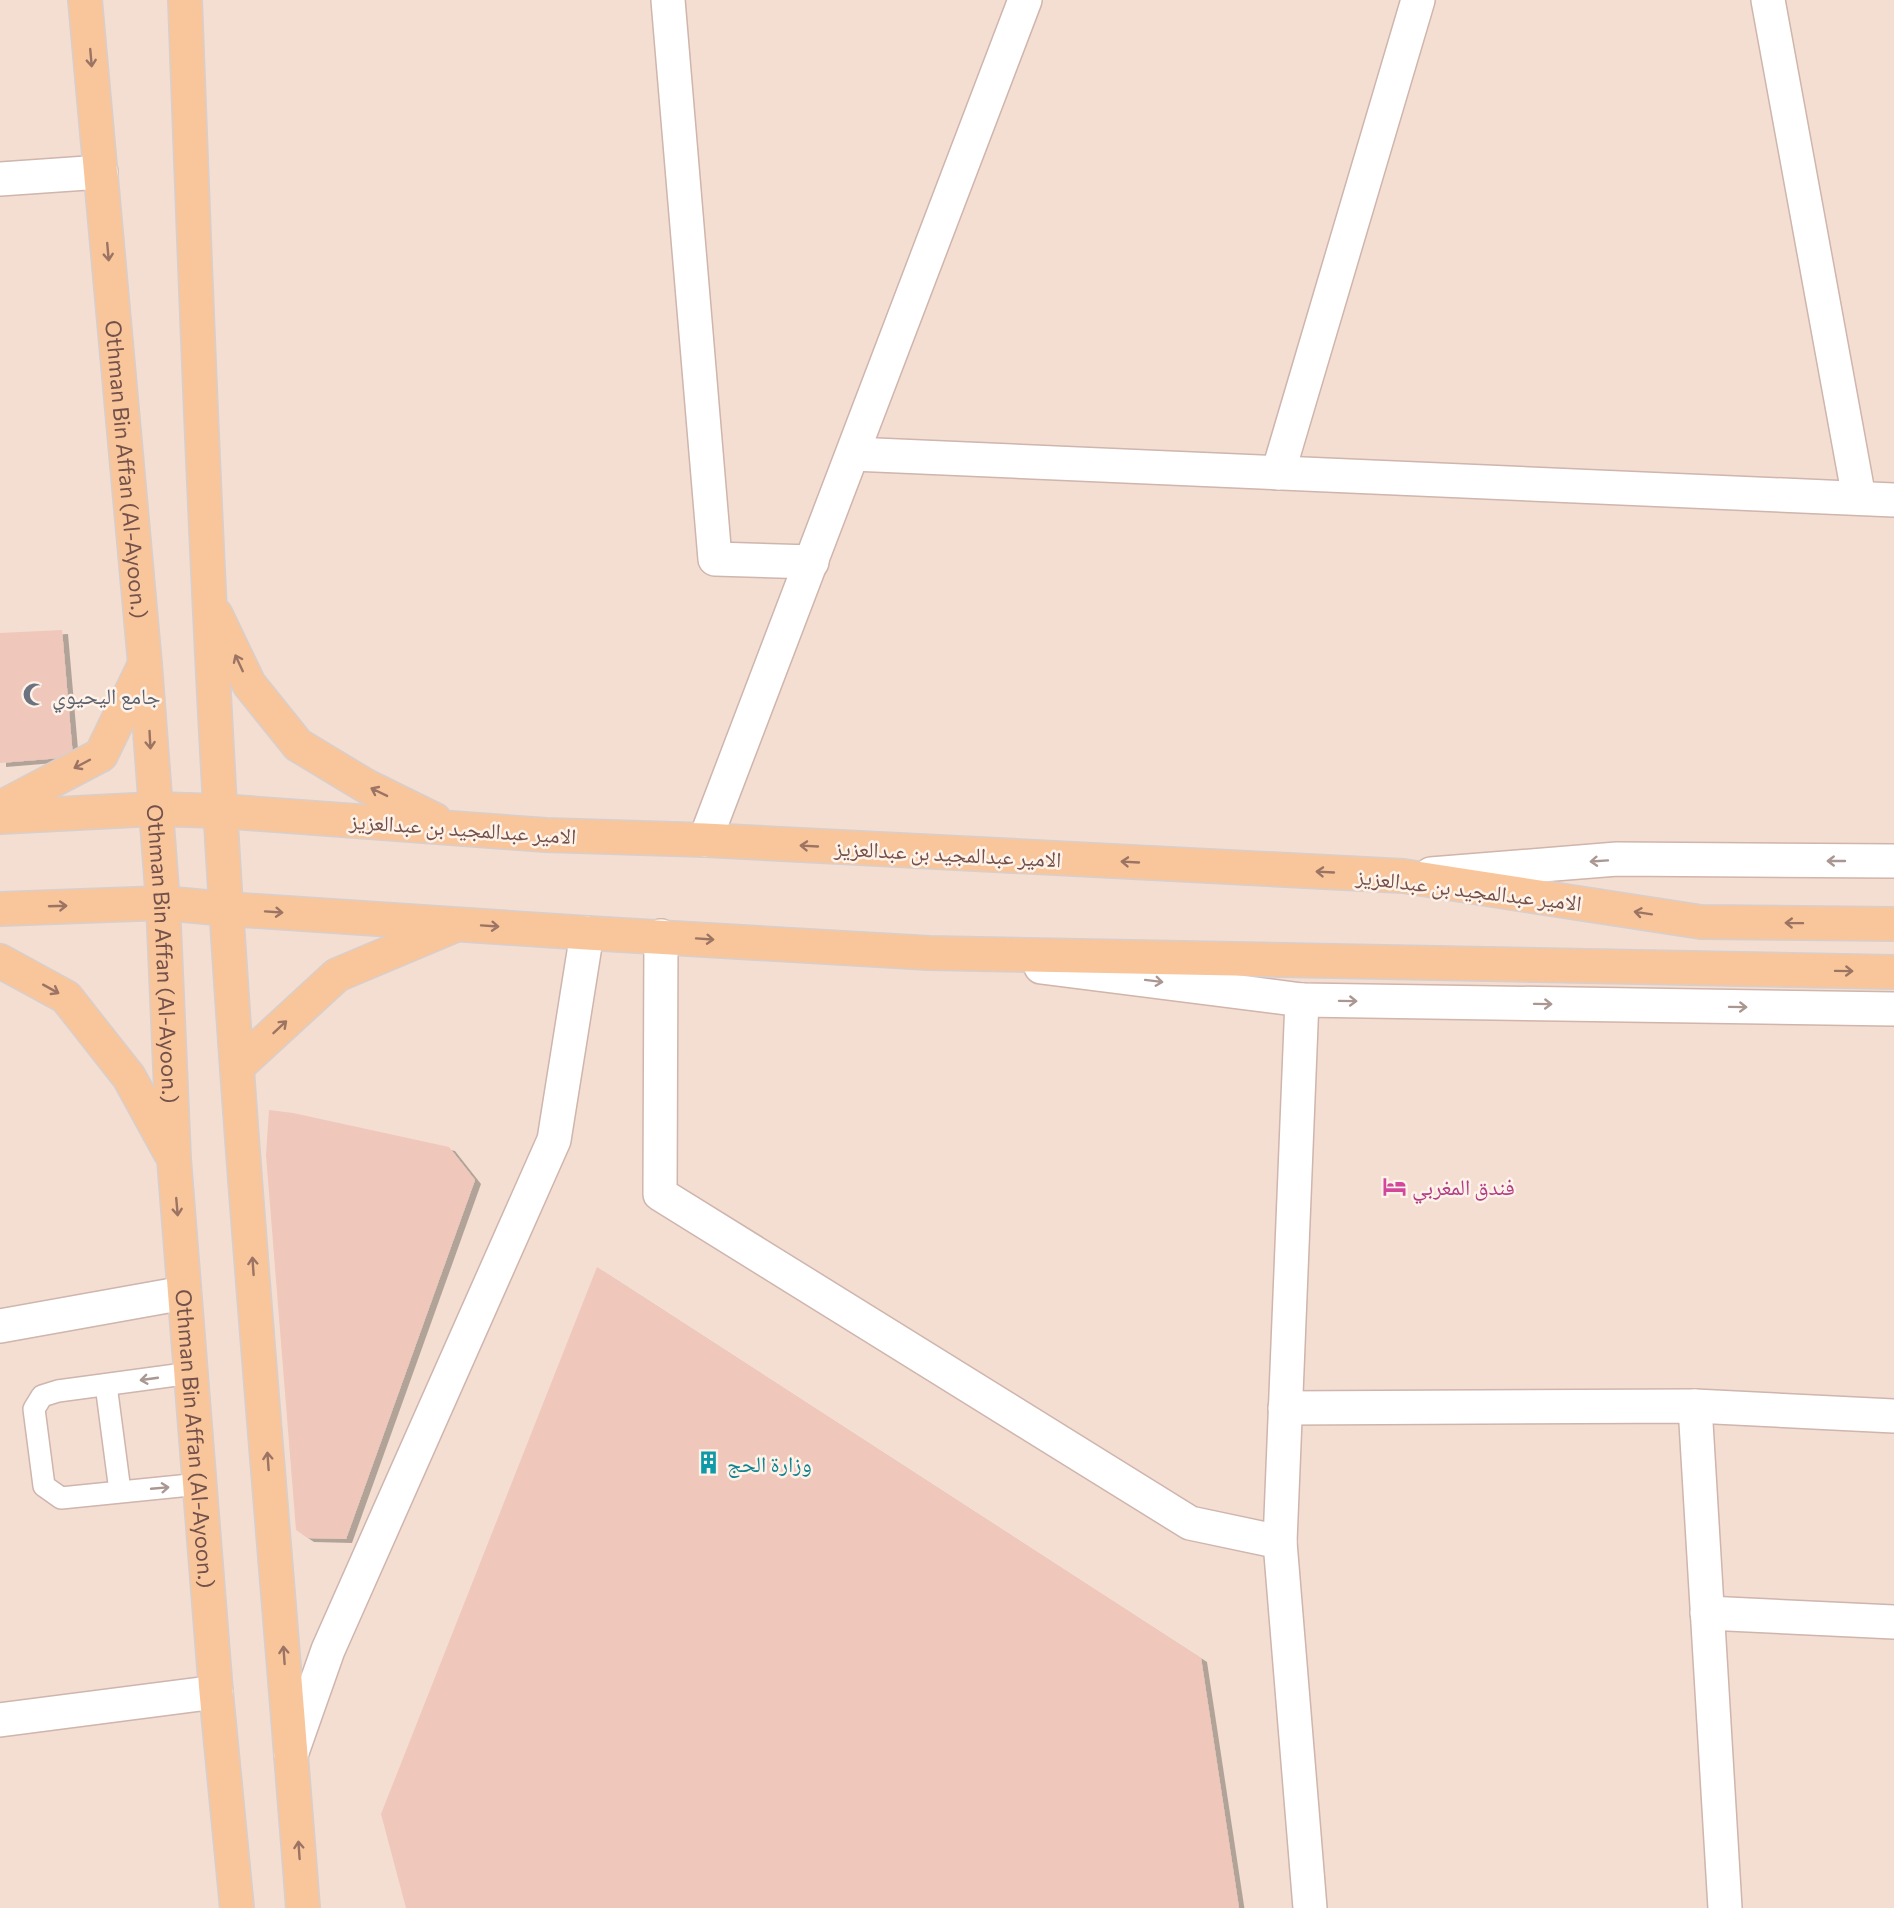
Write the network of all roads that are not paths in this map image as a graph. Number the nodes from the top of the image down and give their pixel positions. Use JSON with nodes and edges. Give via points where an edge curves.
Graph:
{"nodes":[{"id":1,"x":85,"y":0,"type":"edge"},
{"id":2,"x":185,"y":0,"type":"edge"},
{"id":3,"x":668,"y":0,"type":"edge"},
{"id":4,"x":1025,"y":0,"type":"edge"},
{"id":5,"x":1418,"y":0,"type":"edge"},
{"id":6,"x":1768,"y":0,"type":"edge"},
{"id":7,"x":101,"y":172,"type":"junction"},
{"id":8,"x":0,"y":179,"type":"edge"},
{"id":9,"x":853,"y":454,"type":"junction"},
{"id":10,"x":1278,"y":473,"type":"junction"},
{"id":11,"x":1859,"y":498,"type":"junction"},
{"id":12,"x":1894,"y":500,"type":"edge"},
{"id":13,"x":812,"y":562,"type":"junction"},
{"id":14,"x":208,"y":597,"type":"junction"},
{"id":15,"x":145,"y":664,"type":"junction"},
{"id":16,"x":0,"y":808,"type":"edge"},
{"id":17,"x":154,"y":809,"type":"junction"},
{"id":18,"x":220,"y":811,"type":"junction"},
{"id":19,"x":0,"y":817,"type":"edge"},
{"id":20,"x":450,"y":827,"type":"junction"},
{"id":21,"x":705,"y":840,"type":"junction"},
{"id":22,"x":1894,"y":861,"type":"edge"},
{"id":23,"x":1403,"y":876,"type":"junction"},
{"id":24,"x":163,"y":903,"type":"junction"},
{"id":25,"x":0,"y":909,"type":"edge"},
{"id":26,"x":227,"y":909,"type":"junction"},
{"id":27,"x":458,"y":924,"type":"junction"},
{"id":28,"x":1894,"y":924,"type":"edge"},
{"id":29,"x":587,"y":933,"type":"junction"},
{"id":30,"x":662,"y":936,"type":"junction"},
{"id":31,"x":929,"y":953,"type":"junction"},
{"id":32,"x":0,"y":961,"type":"edge"},
{"id":33,"x":1894,"y":972,"type":"edge"},
{"id":34,"x":1302,"y":1000,"type":"junction"},
{"id":35,"x":1894,"y":1010,"type":"edge"},
{"id":36,"x":237,"y":1067,"type":"junction"},
{"id":37,"x":174,"y":1159,"type":"junction"},
{"id":38,"x":184,"y":1293,"type":"junction"},
{"id":39,"x":0,"y":1326,"type":"edge"},
{"id":40,"x":191,"y":1373,"type":"junction"},
{"id":41,"x":106,"y":1385,"type":"junction"},
{"id":42,"x":1695,"y":1406,"type":"junction"},
{"id":43,"x":1286,"y":1407,"type":"junction"},
{"id":44,"x":1894,"y":1416,"type":"edge"},
{"id":45,"x":200,"y":1484,"type":"junction"},
{"id":46,"x":120,"y":1491,"type":"junction"},
{"id":47,"x":1280,"y":1542,"type":"junction"},
{"id":48,"x":1707,"y":1613,"type":"junction"},
{"id":49,"x":1894,"y":1622,"type":"edge"},
{"id":50,"x":216,"y":1692,"type":"junction"},
{"id":51,"x":0,"y":1720,"type":"edge"},
{"id":52,"x":291,"y":1755,"type":"junction"},
{"id":53,"x":237,"y":1908,"type":"edge"},
{"id":54,"x":303,"y":1908,"type":"edge"},
{"id":55,"x":1310,"y":1908,"type":"edge"},
{"id":56,"x":1725,"y":1908,"type":"edge"}],
"edges":[{"from":1,"to":7,"type":"main road","name":"Othman Bin Affan (Al-Ayoon.)","one_way":true},
{"from":2,"to":14,"type":"main road"},
{"from":3,"to":13,"type":"street","via":[[714,559]]},
{"from":4,"to":9,"type":"street"},
{"from":5,"to":10,"type":"street"},
{"from":6,"to":11,"type":"street"},
{"from":7,"to":8,"type":"street"},
{"from":7,"to":15,"type":"main road","name":"Othman Bin Affan (Al-Ayoon.)","one_way":true},
{"from":9,"to":10,"type":"street"},
{"from":9,"to":13,"type":"street"},
{"from":10,"to":11,"type":"street"},
{"from":11,"to":12,"type":"street"},
{"from":13,"to":21,"type":"street"},
{"from":14,"to":18,"type":"main road"},
{"from":20,"to":14,"type":"main road","one_way":true,"via":[[366,786],[298,746],[249,684]]},
{"from":15,"to":16,"type":"main road","one_way":true,"via":[[101,755]]},
{"from":15,"to":17,"type":"main road","name":"Othman Bin Affan (Al-Ayoon.)","one_way":true},
{"from":17,"to":18,"type":"main road","name":"الامير عبدالمجيد بن عبدالعزيز"},
{"from":17,"to":19,"type":"main road","name":"الامير عبدالمجيد بن عبدالعزيز"},
{"from":17,"to":24,"type":"main road","name":"Othman Bin Affan (Al-Ayoon.)"},
{"from":18,"to":20,"type":"main road","name":"الامير عبدالمجيد بن عبدالعزيز"},
{"from":18,"to":26,"type":"main road"},
{"from":20,"to":21,"type":"main road","name":"الامير عبدالمجيد بن عبدالعزيز","via":[[546,835]]},
{"from":23,"to":21,"type":"main road","name":"الامير عبدالمجيد بن عبدالعزيز","one_way":true},
{"from":22,"to":23,"type":"street","one_way":true,"via":[[1617,860]]},
{"from":28,"to":23,"type":"main road","name":"الامير عبدالمجيد بن عبدالعزيز","one_way":true,"via":[[1701,922]]},
{"from":25,"to":24,"type":"main road","one_way":true},
{"from":24,"to":26,"type":"main road"},
{"from":24,"to":37,"type":"main road","name":"Othman Bin Affan (Al-Ayoon.)"},
{"from":26,"to":27,"type":"main road","one_way":true},
{"from":26,"to":36,"type":"main road"},
{"from":27,"to":29,"type":"main road","one_way":true},
{"from":36,"to":27,"type":"main road","one_way":true,"via":[[337,975]]},
{"from":29,"to":30,"type":"main road"},
{"from":29,"to":52,"type":"street","via":[[554,1140],[327,1650]]},
{"from":30,"to":31,"type":"main road","one_way":true},
{"from":30,"to":47,"type":"street","via":[[660,1194],[1190,1523]]},
{"from":31,"to":33,"type":"main road","one_way":true},
{"from":31,"to":34,"type":"street","one_way":true},
{"from":32,"to":37,"type":"main road","one_way":true,"via":[[66,997],[129,1077]]},
{"from":34,"to":35,"type":"street","one_way":true},
{"from":34,"to":43,"type":"street"},
{"from":52,"to":36,"type":"main road","one_way":true},
{"from":37,"to":38,"type":"main road","name":"Othman Bin Affan (Al-Ayoon.)","one_way":true},
{"from":38,"to":39,"type":"street"},
{"from":38,"to":40,"type":"main road","name":"Othman Bin Affan (Al-Ayoon.)"},
{"from":40,"to":41,"type":"lane","one_way":true},
{"from":40,"to":45,"type":"main road","name":"Othman Bin Affan (Al-Ayoon.)"},
{"from":41,"to":46,"type":"lane"},
{"from":41,"to":46,"type":"lane","via":[[42,1396],[34,1409],[44,1486],[61,1497]]},
{"from":42,"to":43,"type":"street"},
{"from":42,"to":44,"type":"street"},
{"from":42,"to":48,"type":"street"},
{"from":43,"to":47,"type":"street"},
{"from":46,"to":45,"type":"lane","one_way":true},
{"from":45,"to":50,"type":"main road","name":"Othman Bin Affan (Al-Ayoon.)"},
{"from":47,"to":55,"type":"street"},
{"from":48,"to":49,"type":"street"},
{"from":48,"to":56,"type":"street"},
{"from":50,"to":51,"type":"street"},
{"from":50,"to":53,"type":"main road","name":"Othman Bin Affan (Al-Ayoon.)"},
{"from":54,"to":52,"type":"main road","one_way":true}]}
